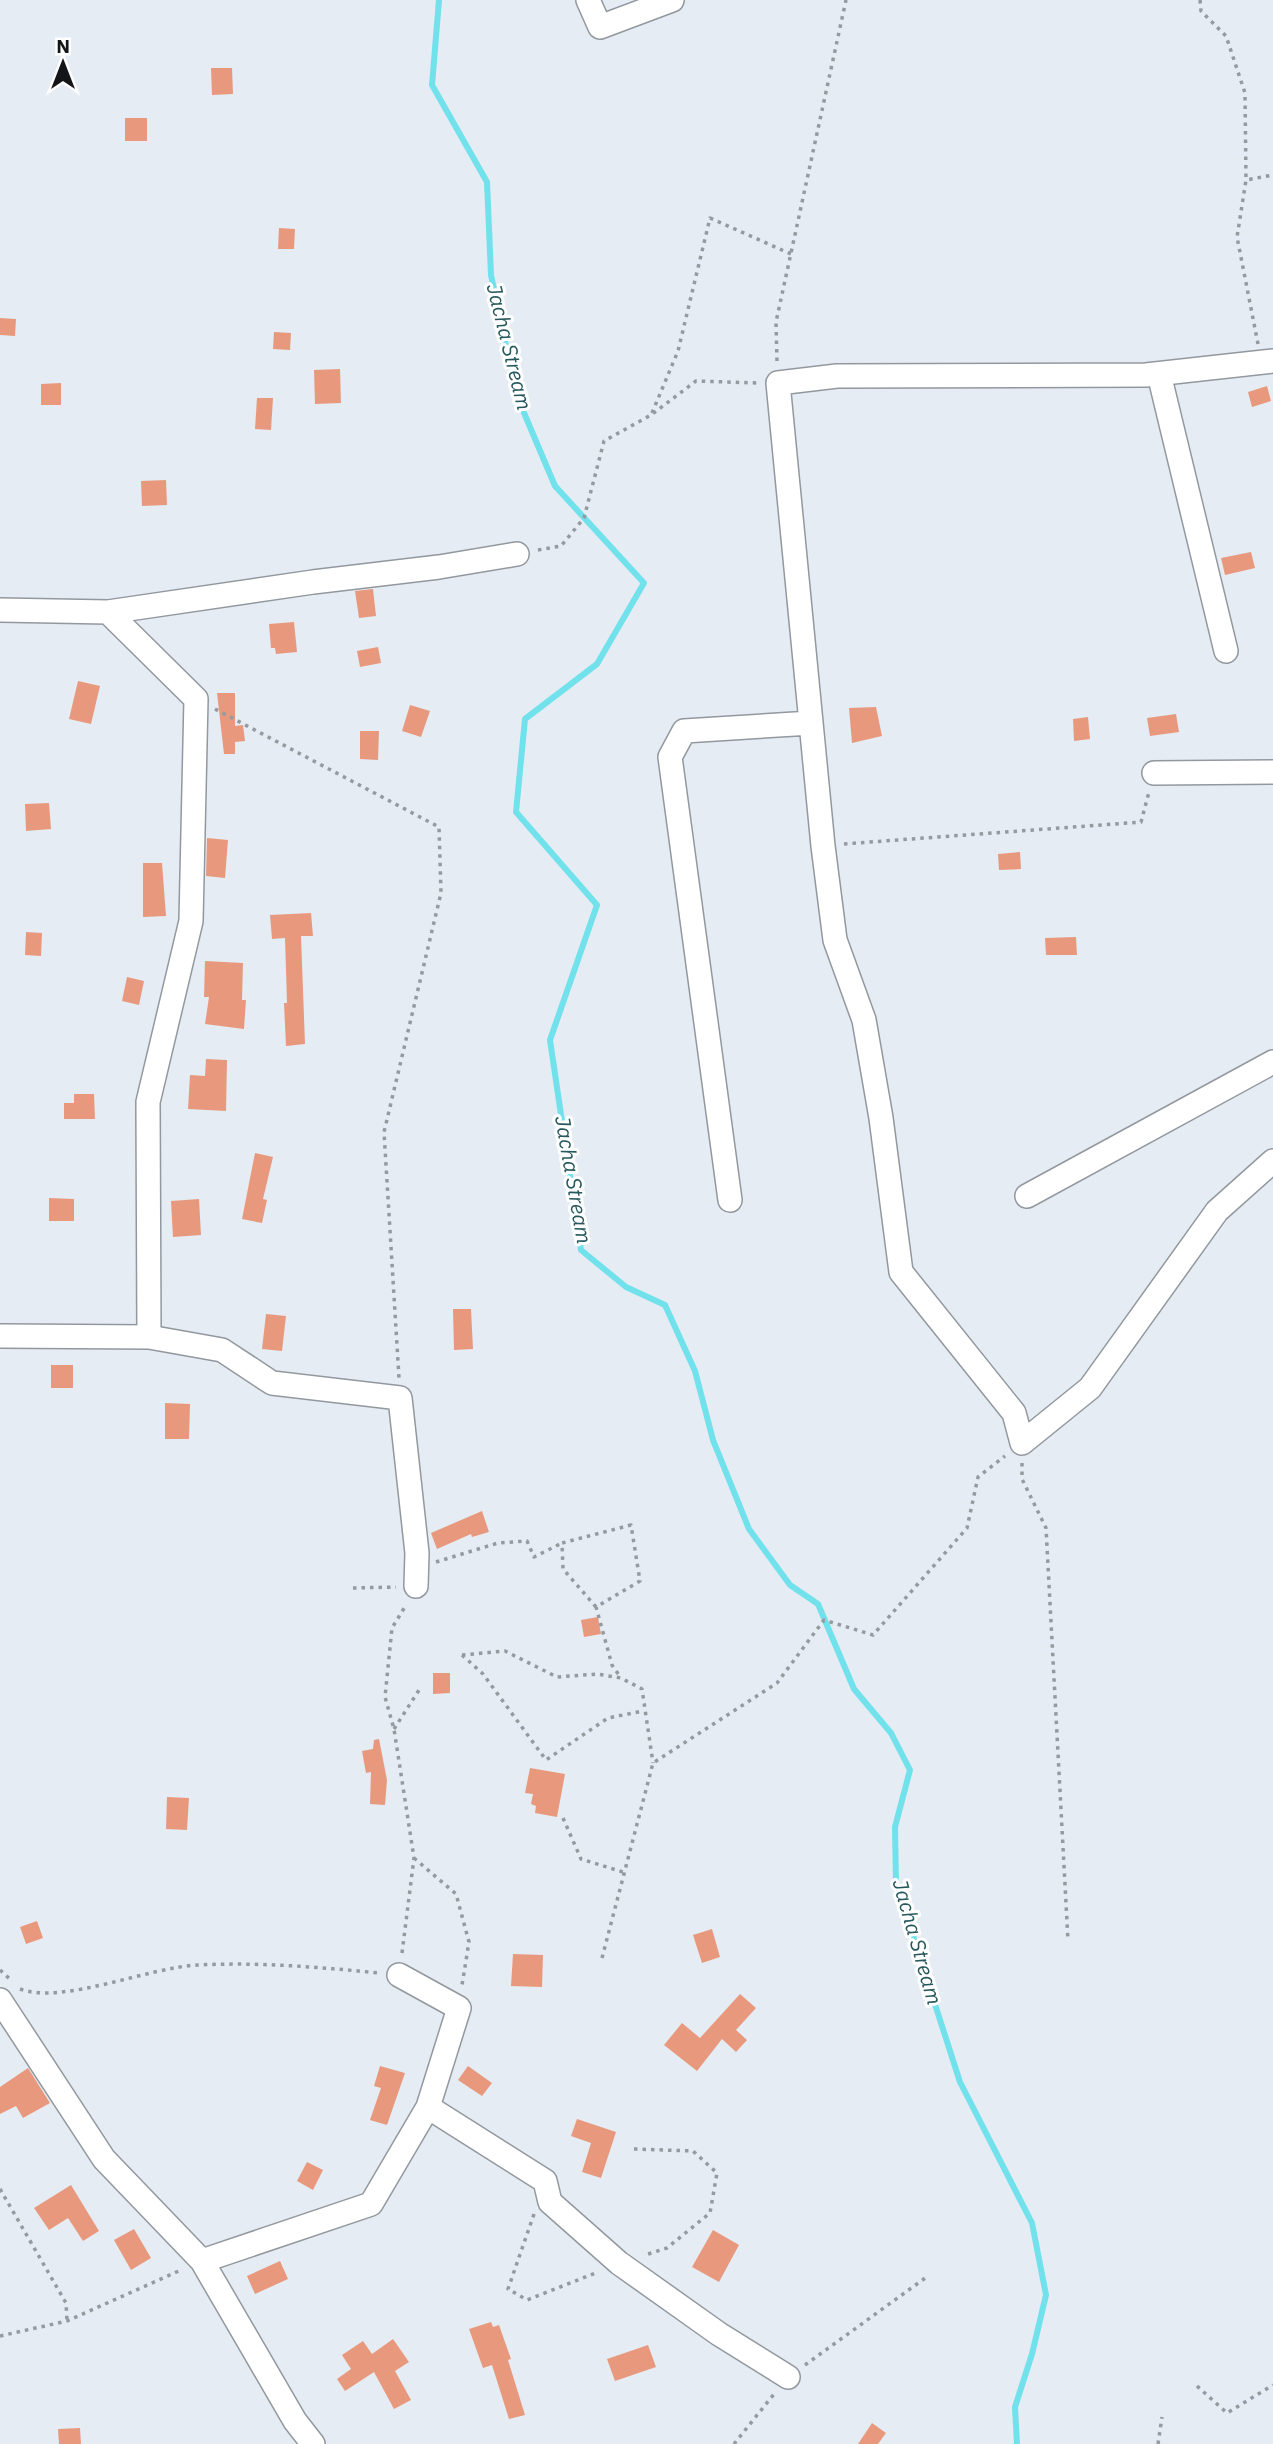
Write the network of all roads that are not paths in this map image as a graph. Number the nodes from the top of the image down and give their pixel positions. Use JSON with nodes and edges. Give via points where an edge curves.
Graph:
{"nodes":[{"id":1,"x":588,"y":0,"type":"edge"},
{"id":2,"x":672,"y":0,"type":"edge"},
{"id":3,"x":1267,"y":361,"type":"edge"},
{"id":4,"x":1159,"y":374,"type":"junction"},
{"id":5,"x":517,"y":554,"type":"road end"},
{"id":6,"x":0,"y":610,"type":"edge"},
{"id":7,"x":108,"y":612,"type":"junction"},
{"id":8,"x":1226,"y":651,"type":"dead end"},
{"id":9,"x":811,"y":723,"type":"junction"},
{"id":10,"x":1273,"y":772,"type":"edge"},
{"id":11,"x":1154,"y":773,"type":"road end"},
{"id":12,"x":1273,"y":1062,"type":"edge"},
{"id":13,"x":1273,"y":1161,"type":"edge"},
{"id":14,"x":1027,"y":1196,"type":"dead end"},
{"id":15,"x":730,"y":1200,"type":"dead end"},
{"id":16,"x":0,"y":1336,"type":"edge"},
{"id":17,"x":149,"y":1337,"type":"junction"},
{"id":18,"x":416,"y":1586,"type":"road end"},
{"id":19,"x":399,"y":1975,"type":"road end"},
{"id":20,"x":0,"y":2000,"type":"edge"},
{"id":21,"x":428,"y":2107,"type":"junction"},
{"id":22,"x":202,"y":2261,"type":"junction"},
{"id":23,"x":788,"y":2377,"type":"road end"},
{"id":24,"x":313,"y":2444,"type":"edge"}],
"edges":[{"from":1,"to":2,"type":"street","via":[[600,27]]},
{"from":3,"to":4,"type":"street"},
{"from":4,"to":8,"type":"street"},
{"from":4,"to":9,"type":"street","via":[[837,376],[778,383]]},
{"from":5,"to":7,"type":"street"},
{"from":6,"to":7,"type":"street"},
{"from":7,"to":17,"type":"street","via":[[196,699],[191,921],[148,1102]]},
{"from":9,"to":13,"type":"street","via":[[835,940],[864,1020],[901,1272],[1014,1413],[1022,1443],[1090,1388],[1217,1212]]},
{"from":9,"to":15,"type":"street","via":[[684,732],[670,757]]},
{"from":10,"to":11,"type":"street"},
{"from":12,"to":14,"type":"street"},
{"from":16,"to":17,"type":"street"},
{"from":17,"to":18,"type":"street","via":[[222,1350],[272,1383],[400,1398],[418,1553]]},
{"from":19,"to":21,"type":"street","via":[[459,2008]]},
{"from":20,"to":22,"type":"street","via":[[104,2159]]},
{"from":21,"to":22,"type":"street","via":[[371,2204]]},
{"from":21,"to":23,"type":"street","via":[[545,2181],[550,2202],[619,2263]]},
{"from":22,"to":24,"type":"street"}]}
